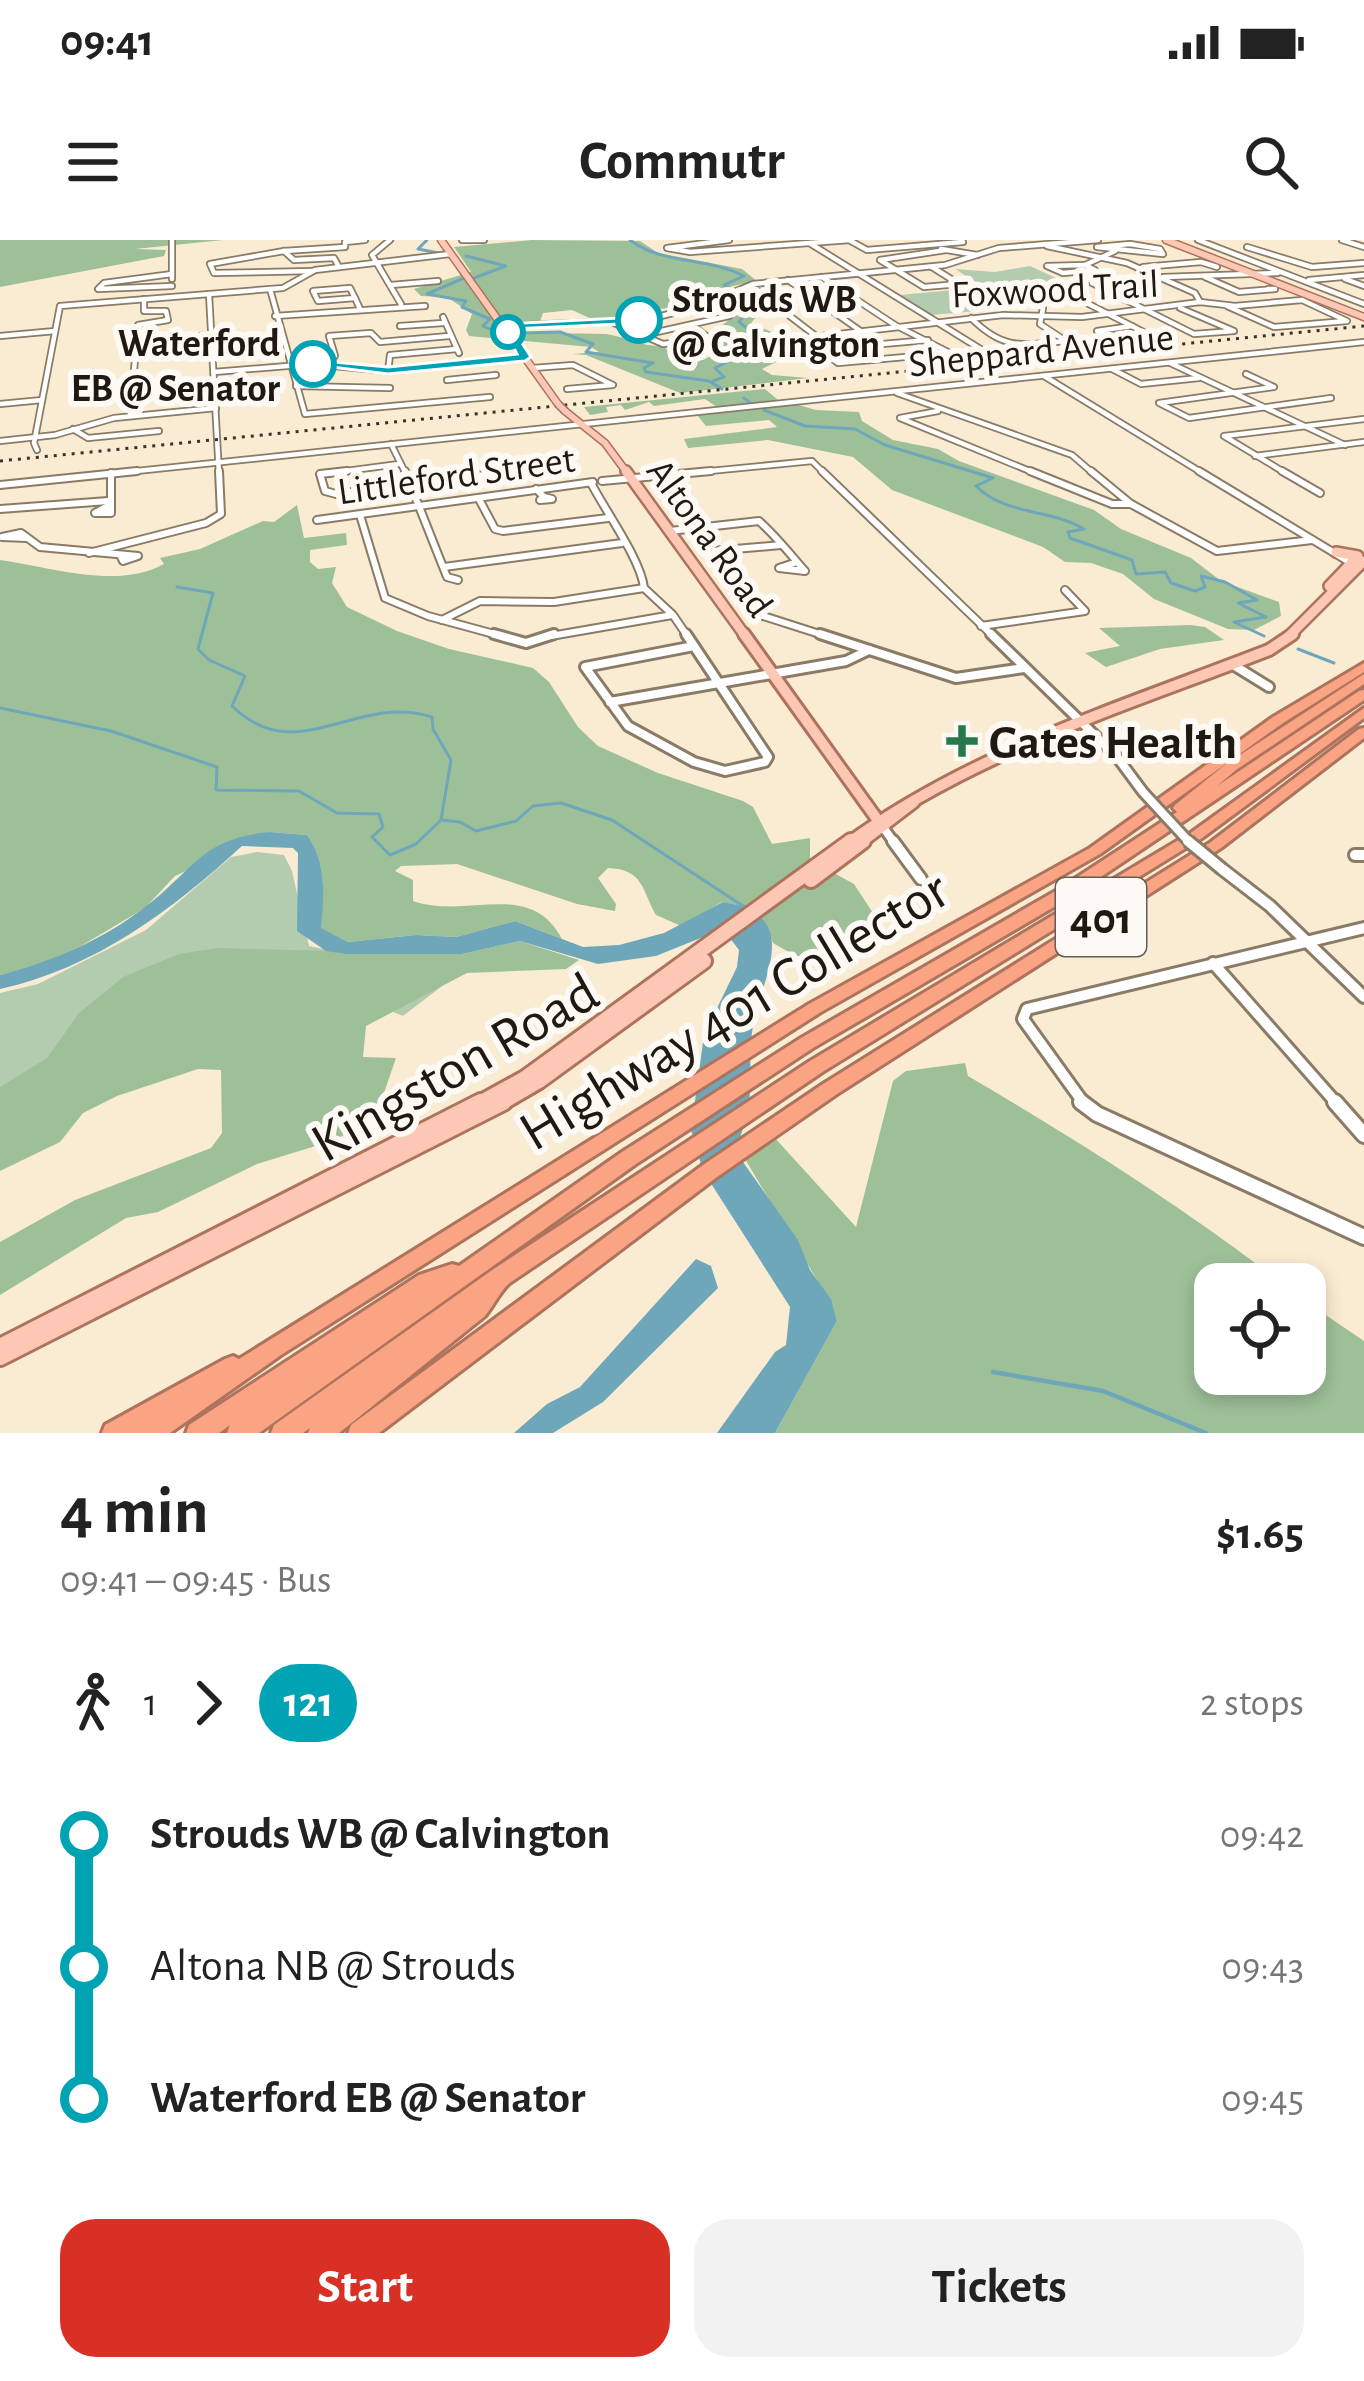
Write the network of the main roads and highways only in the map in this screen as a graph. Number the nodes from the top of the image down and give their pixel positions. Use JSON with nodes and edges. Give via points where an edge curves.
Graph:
{"nodes":[{"id":1,"x":441,"y":240,"type":"edge"},
{"id":2,"x":1166,"y":240,"type":"edge"},
{"id":3,"x":1364,"y":317,"type":"edge"},
{"id":4,"x":1332,"y":551,"type":"road end"},
{"id":5,"x":1358,"y":565,"type":"edge"},
{"id":6,"x":1364,"y":667,"type":"edge"},
{"id":7,"x":1364,"y":678,"type":"edge"},
{"id":8,"x":1364,"y":694,"type":"edge"},
{"id":9,"x":1364,"y":712,"type":"edge"},
{"id":10,"x":1364,"y":732,"type":"edge"},
{"id":11,"x":855,"y":788,"type":"junction"},
{"id":12,"x":919,"y":796,"type":"junction"},
{"id":13,"x":880,"y":824,"type":"junction"},
{"id":14,"x":1152,"y":835,"type":"junction"},
{"id":15,"x":641,"y":1002,"type":"junction"},
{"id":16,"x":477,"y":1264,"type":"junction"},
{"id":17,"x":503,"y":1275,"type":"junction"},
{"id":18,"x":0,"y":1347,"type":"edge"},
{"id":19,"x":273,"y":1348,"type":"junction"},
{"id":20,"x":0,"y":1358,"type":"edge"},
{"id":21,"x":113,"y":1433,"type":"edge"},
{"id":22,"x":150,"y":1433,"type":"edge"},
{"id":23,"x":198,"y":1433,"type":"edge"},
{"id":24,"x":238,"y":1433,"type":"edge"},
{"id":25,"x":283,"y":1433,"type":"edge"},
{"id":26,"x":320,"y":1433,"type":"edge"},
{"id":27,"x":360,"y":1433,"type":"edge"}],
"edges":[{"from":1,"to":11,"type":"main road","name":"Altona Road","via":[[561,408],[605,443]]},
{"from":2,"to":3,"type":"main road"},
{"from":4,"to":5,"type":"main road"},
{"from":5,"to":12,"type":"main road","name":"Kingston Road","via":[[1302,628],[1235,666],[1080,722]]},
{"from":6,"to":19,"type":"highway","name":"Highway 401 Collector","number":"401","via":[[1095,851],[815,1008]]},
{"from":7,"to":14,"type":"highway","via":[[1231,767]]},
{"from":8,"to":14,"type":"highway","number":"401"},
{"from":9,"to":17,"type":"highway","number":"401","via":[[1197,835],[817,1066]]},
{"from":10,"to":27,"type":"highway","number":"401","via":[[1216,845],[830,1089],[638,1222]]},
{"from":11,"to":12,"type":"main road","via":[[881,804]]},
{"from":11,"to":13,"type":"main road","name":"Altona Road"},
{"from":12,"to":13,"type":"main road","name":"Kingston Road"},
{"from":13,"to":15,"type":"main road","name":"Kingston Road"},
{"from":14,"to":16,"type":"highway","number":"401","via":[[807,1043]]},
{"from":15,"to":18,"type":"main road","name":"Kingston Road","via":[[404,1144]]},
{"from":15,"to":20,"type":"main road","name":"Kingston Road","via":[[494,1107]]},
{"from":16,"to":23,"type":"highway","via":[[427,1282]]},
{"from":16,"to":24,"type":"highway","number":"401"},
{"from":17,"to":25,"type":"highway","number":"401"},
{"from":17,"to":26,"type":"highway","via":[[477,1309]]},
{"from":19,"to":21,"type":"highway"},
{"from":19,"to":22,"type":"highway","name":"Highway 401 Collector","number":"401"}]}
